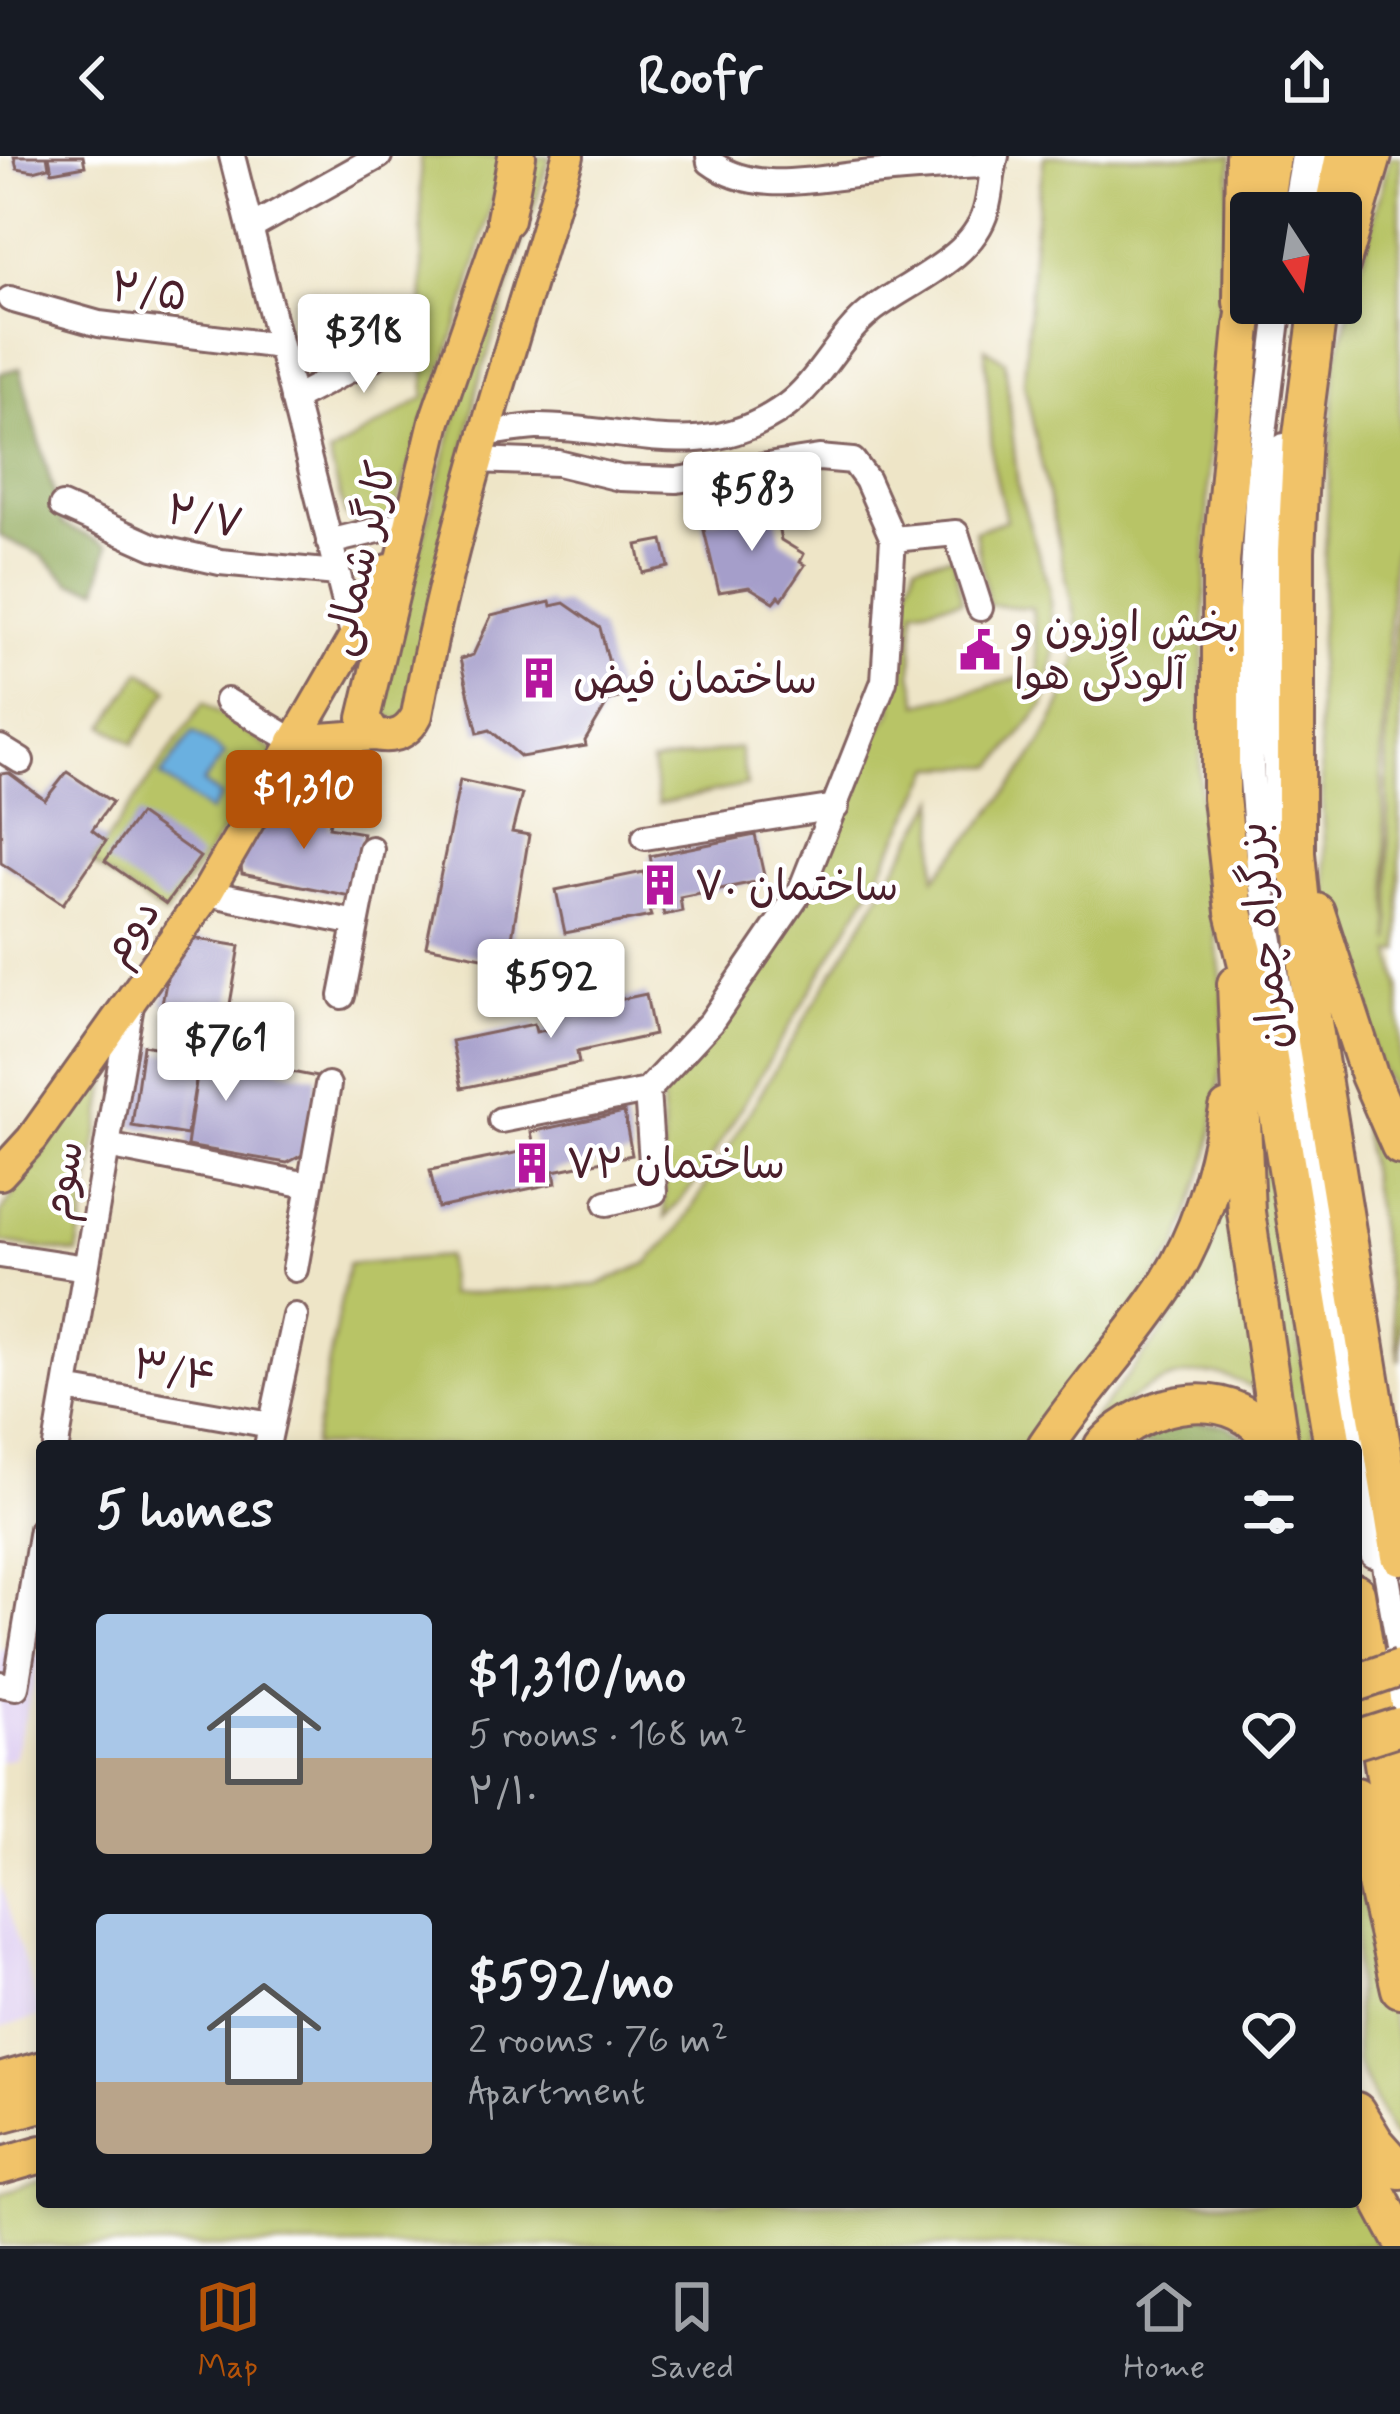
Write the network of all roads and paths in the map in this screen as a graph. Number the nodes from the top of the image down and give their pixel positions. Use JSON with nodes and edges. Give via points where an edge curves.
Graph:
{"nodes":[{"id":1,"x":232,"y":156,"type":"edge"},
{"id":2,"x":379,"y":156,"type":"edge"},
{"id":3,"x":517,"y":156,"type":"edge"},
{"id":4,"x":526,"y":156,"type":"edge"},
{"id":5,"x":568,"y":156,"type":"edge"},
{"id":6,"x":709,"y":156,"type":"edge"},
{"id":7,"x":1244,"y":156,"type":"edge"},
{"id":8,"x":1272,"y":156,"type":"edge"},
{"id":9,"x":1304,"y":156,"type":"edge"},
{"id":10,"x":1324,"y":156,"type":"edge"},
{"id":11,"x":1343,"y":156,"type":"edge"},
{"id":12,"x":1373,"y":156,"type":"edge"},
{"id":13,"x":995,"y":160,"type":"edge"},
{"id":14,"x":1266,"y":192,"type":"edge"},
{"id":15,"x":1298,"y":192,"type":"edge"},
{"id":16,"x":1318,"y":192,"type":"edge"},
{"id":17,"x":1336,"y":192,"type":"edge"},
{"id":18,"x":1362,"y":193,"type":"edge"},
{"id":19,"x":505,"y":219,"type":"junction"},
{"id":20,"x":250,"y":228,"type":"junction"},
{"id":21,"x":10,"y":299,"type":"dead end"},
{"id":22,"x":1277,"y":324,"type":"edge"},
{"id":23,"x":1299,"y":324,"type":"edge"},
{"id":24,"x":1318,"y":324,"type":"edge"},
{"id":25,"x":1243,"y":326,"type":"joint"},
{"id":26,"x":407,"y":340,"type":"dead end"},
{"id":27,"x":280,"y":346,"type":"junction"},
{"id":28,"x":293,"y":399,"type":"junction"},
{"id":29,"x":479,"y":447,"type":"junction"},
{"id":30,"x":62,"y":506,"type":"dead end"},
{"id":31,"x":411,"y":522,"type":"junction"},
{"id":32,"x":893,"y":539,"type":"junction"},
{"id":33,"x":329,"y":542,"type":"junction"},
{"id":34,"x":337,"y":573,"type":"junction"},
{"id":35,"x":980,"y":608,"type":"dead end"},
{"id":36,"x":353,"y":638,"type":"junction"},
{"id":37,"x":227,"y":700,"type":"dead end"},
{"id":38,"x":371,"y":721,"type":"junction"},
{"id":39,"x":294,"y":741,"type":"junction"},
{"id":40,"x":836,"y":807,"type":"junction"},
{"id":41,"x":645,"y":837,"type":"dead end"},
{"id":42,"x":371,"y":849,"type":"dead end"},
{"id":43,"x":1296,"y":853,"type":"junction"},
{"id":44,"x":207,"y":893,"type":"junction"},
{"id":45,"x":1234,"y":912,"type":"junction"},
{"id":46,"x":356,"y":923,"type":"junction"},
{"id":47,"x":342,"y":996,"type":"dead end"},
{"id":48,"x":132,"y":998,"type":"junction"},
{"id":49,"x":1238,"y":1034,"type":"junction"},
{"id":50,"x":328,"y":1085,"type":"dead end"},
{"id":51,"x":647,"y":1091,"type":"junction"},
{"id":52,"x":501,"y":1120,"type":"dead end"},
{"id":53,"x":32,"y":1139,"type":"junction"},
{"id":54,"x":1400,"y":1145,"type":"edge"},
{"id":55,"x":107,"y":1146,"type":"junction"},
{"id":56,"x":0,"y":1174,"type":"edge"},
{"id":57,"x":308,"y":1185,"type":"junction"},
{"id":58,"x":0,"y":1197,"type":"edge"},
{"id":59,"x":607,"y":1203,"type":"dead end"},
{"id":60,"x":0,"y":1255,"type":"edge"},
{"id":61,"x":86,"y":1268,"type":"junction"},
{"id":62,"x":295,"y":1269,"type":"dead end"},
{"id":63,"x":295,"y":1316,"type":"dead end"},
{"id":64,"x":66,"y":1389,"type":"junction"},
{"id":65,"x":1400,"y":1405,"type":"edge"},
{"id":66,"x":269,"y":1436,"type":"edge"},
{"id":67,"x":57,"y":1440,"type":"edge"},
{"id":68,"x":1050,"y":1440,"type":"edge"},
{"id":69,"x":1109,"y":1440,"type":"edge"},
{"id":70,"x":1272,"y":1440,"type":"edge"},
{"id":71,"x":1276,"y":1440,"type":"edge"},
{"id":72,"x":1332,"y":1440,"type":"edge"},
{"id":73,"x":1353,"y":1440,"type":"edge"},
{"id":74,"x":1362,"y":1492,"type":"edge"},
{"id":75,"x":1400,"y":1556,"type":"edge"},
{"id":76,"x":36,"y":1564,"type":"edge"},
{"id":77,"x":1362,"y":1631,"type":"edge"},
{"id":78,"x":1400,"y":1652,"type":"edge"},
{"id":79,"x":1400,"y":1668,"type":"edge"},
{"id":80,"x":1362,"y":1680,"type":"edge"},
{"id":81,"x":0,"y":1684,"type":"edge"},
{"id":82,"x":1400,"y":1717,"type":"edge"},
{"id":83,"x":1400,"y":1726,"type":"edge"},
{"id":84,"x":1362,"y":1737,"type":"edge"},
{"id":85,"x":1362,"y":1822,"type":"edge"},
{"id":86,"x":1400,"y":1870,"type":"edge"},
{"id":87,"x":1400,"y":1989,"type":"edge"},
{"id":88,"x":36,"y":2072,"type":"edge"},
{"id":89,"x":0,"y":2082,"type":"edge"},
{"id":90,"x":36,"y":2104,"type":"edge"},
{"id":91,"x":0,"y":2114,"type":"edge"},
{"id":92,"x":1362,"y":2121,"type":"edge"},
{"id":93,"x":36,"y":2156,"type":"edge"},
{"id":94,"x":1362,"y":2165,"type":"edge"},
{"id":95,"x":0,"y":2166,"type":"edge"},
{"id":96,"x":1400,"y":2170,"type":"edge"},
{"id":97,"x":1400,"y":2236,"type":"edge"}],
"edges":[{"from":1,"to":20,"type":"street"},
{"from":2,"to":20,"type":"street"},
{"from":3,"to":19,"type":"highway"},
{"from":4,"to":19,"type":"main road","name":"کارگر شمالی"},
{"from":5,"to":29,"type":"main road"},
{"from":6,"to":13,"type":"street","via":[[729,176],[796,183]]},
{"from":7,"to":25,"type":"highway"},
{"from":8,"to":14,"type":"highway"},
{"from":9,"to":15,"type":"street"},
{"from":10,"to":16,"type":"street"},
{"from":11,"to":17,"type":"highway"},
{"from":12,"to":18,"type":"highway"},
{"from":13,"to":29,"type":"street","via":[[974,236],[866,314],[788,405],[758,422],[725,435],[658,442],[536,427]]},
{"from":19,"to":31,"type":"main road","name":"کارگر شمالی","via":[[434,421]]},
{"from":20,"to":27,"type":"street"},
{"from":21,"to":27,"type":"street","name":"۲/۵","via":[[99,324]]},
{"from":22,"to":73,"type":"street","via":[[1258,482],[1251,766],[1261,882]]},
{"from":23,"to":78,"type":"street","via":[[1276,550],[1278,843],[1316,1143]]},
{"from":24,"to":43,"type":"highway","name":"بزرگراه چمران","via":[[1296,551]]},
{"from":25,"to":45,"type":"highway","name":"بزرگراه چمران","via":[[1221,562],[1219,690],[1220,798]]},
{"from":26,"to":28,"type":"street"},
{"from":27,"to":28,"type":"street"},
{"from":28,"to":33,"type":"street"},
{"from":29,"to":32,"type":"street","via":[[620,478],[677,480],[819,458],[853,461]]},
{"from":29,"to":38,"type":"main road","via":[[412,724],[396,736]]},
{"from":30,"to":34,"type":"street","name":"۲/۷","via":[[154,547]]},
{"from":31,"to":33,"type":"street"},
{"from":31,"to":36,"type":"main road","name":"دوم"},
{"from":31,"to":38,"type":"main road","name":"کارگر شمالی"},
{"from":32,"to":35,"type":"street","via":[[956,533]]},
{"from":32,"to":40,"type":"street","via":[[884,682]]},
{"from":33,"to":34,"type":"street"},
{"from":34,"to":36,"type":"street"},
{"from":36,"to":39,"type":"main road","name":"دوم"},
{"from":37,"to":39,"type":"street"},
{"from":38,"to":39,"type":"main road"},
{"from":39,"to":44,"type":"main road","name":"دوم"},
{"from":40,"to":41,"type":"street"},
{"from":40,"to":51,"type":"street","via":[[801,890],[711,1022]]},
{"from":42,"to":46,"type":"street"},
{"from":43,"to":54,"type":"highway"},
{"from":43,"to":65,"type":"highway"},
{"from":43,"to":75,"type":"highway","name":"بزرگراه چمران","via":[[1312,1016]]},
{"from":44,"to":46,"type":"street"},
{"from":44,"to":48,"type":"main road","name":"دوم"},
{"from":45,"to":49,"type":"highway"},
{"from":45,"to":72,"type":"highway","name":"بزرگراه چمران","via":[[1266,1041]]},
{"from":46,"to":47,"type":"street"},
{"from":48,"to":53,"type":"main road","name":"دوم"},
{"from":48,"to":55,"type":"street","name":"سوم"},
{"from":49,"to":68,"type":"highway","via":[[1223,1141],[1187,1248]]},
{"from":49,"to":71,"type":"highway","via":[[1246,1212]]},
{"from":50,"to":57,"type":"street"},
{"from":51,"to":52,"type":"street"},
{"from":51,"to":59,"type":"street","via":[[654,1192]]},
{"from":53,"to":56,"type":"main road","name":"دوم"},
{"from":53,"to":58,"type":"main road","name":"دوم"},
{"from":55,"to":57,"type":"street"},
{"from":55,"to":61,"type":"street","name":"سوم"},
{"from":57,"to":62,"type":"street"},
{"from":60,"to":61,"type":"street"},
{"from":61,"to":64,"type":"street","name":"سوم"},
{"from":63,"to":66,"type":"street","name":"۳/۴"},
{"from":64,"to":66,"type":"street","name":"۳/۴"},
{"from":64,"to":67,"type":"street","name":"سوم"},
{"from":69,"to":70,"type":"highway","via":[[1152,1410],[1197,1404],[1245,1415]]},
{"from":74,"to":82,"type":"street"},
{"from":76,"to":81,"type":"street","via":[[16,1688]]},
{"from":77,"to":86,"type":"highway"},
{"from":79,"to":80,"type":"highway","bridge":true},
{"from":83,"to":84,"type":"highway","bridge":true},
{"from":85,"to":87,"type":"highway"},
{"from":88,"to":89,"type":"highway"},
{"from":90,"to":91,"type":"highway"},
{"from":92,"to":96,"type":"highway"},
{"from":93,"to":95,"type":"highway"},
{"from":94,"to":97,"type":"highway"}]}
